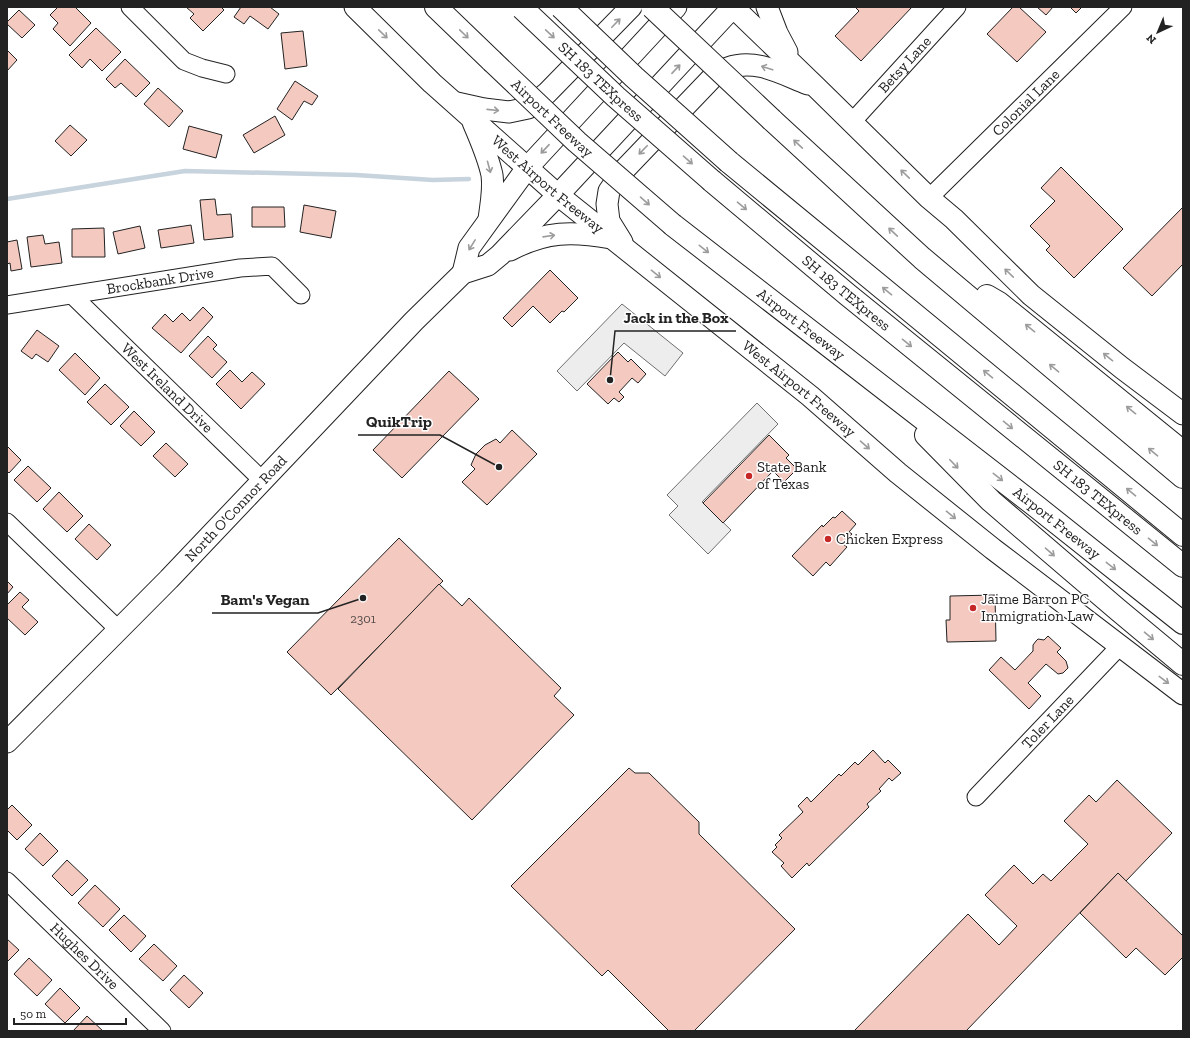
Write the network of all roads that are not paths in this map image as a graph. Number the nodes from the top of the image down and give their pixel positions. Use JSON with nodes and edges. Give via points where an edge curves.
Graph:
{"nodes":[{"id":1,"x":130,"y":7,"type":"edge"},
{"id":2,"x":355,"y":7,"type":"edge"},
{"id":3,"x":436,"y":7,"type":"edge"},
{"id":4,"x":522,"y":7,"type":"edge"},
{"id":5,"x":561,"y":7,"type":"edge"},
{"id":6,"x":631,"y":7,"type":"edge"},
{"id":7,"x":652,"y":7,"type":"edge"},
{"id":8,"x":676,"y":7,"type":"edge"},
{"id":9,"x":733,"y":7,"type":"edge"},
{"id":10,"x":767,"y":7,"type":"edge"},
{"id":11,"x":957,"y":7,"type":"edge"},
{"id":12,"x":1123,"y":7,"type":"edge"},
{"id":13,"x":794,"y":65,"type":"junction"},
{"id":14,"x":226,"y":74,"type":"dead end"},
{"id":15,"x":816,"y":87,"type":"junction"},
{"id":16,"x":455,"y":103,"type":"junction"},
{"id":17,"x":471,"y":117,"type":"junction"},
{"id":18,"x":852,"y":122,"type":"junction"},
{"id":19,"x":527,"y":168,"type":"junction"},
{"id":20,"x":558,"y":196,"type":"junction"},
{"id":21,"x":929,"y":198,"type":"junction"},
{"id":22,"x":489,"y":220,"type":"junction"},
{"id":23,"x":618,"y":244,"type":"junction"},
{"id":24,"x":500,"y":255,"type":"junction"},
{"id":25,"x":922,"y":258,"type":"junction"},
{"id":26,"x":463,"y":273,"type":"junction"},
{"id":27,"x":72,"y":295,"type":"junction"},
{"id":28,"x":301,"y":295,"type":"dead end"},
{"id":29,"x":7,"y":305,"type":"edge"},
{"id":30,"x":868,"y":376,"type":"junction"},
{"id":31,"x":1183,"y":414,"type":"edge"},
{"id":32,"x":1183,"y":452,"type":"edge"},
{"id":33,"x":1183,"y":477,"type":"edge"},
{"id":34,"x":263,"y":481,"type":"junction"},
{"id":35,"x":7,"y":522,"type":"edge"},
{"id":36,"x":1183,"y":535,"type":"edge"},
{"id":37,"x":1183,"y":566,"type":"edge"},
{"id":38,"x":1183,"y":623,"type":"edge"},
{"id":39,"x":119,"y":630,"type":"junction"},
{"id":40,"x":1120,"y":646,"type":"junction"},
{"id":41,"x":1183,"y":664,"type":"edge"},
{"id":42,"x":1183,"y":694,"type":"edge"},
{"id":43,"x":7,"y":742,"type":"edge"},
{"id":44,"x":976,"y":797,"type":"dead end"},
{"id":45,"x":7,"y":881,"type":"edge"},
{"id":46,"x":162,"y":1031,"type":"edge"}],
"edges":[{"from":1,"to":14,"type":"street","via":[[184,61]]},
{"from":2,"to":16,"type":"main road","name":"West Airport Freeway","one_way":true},
{"from":3,"to":30,"type":"highway","name":"Airport Freeway","one_way":true,"bridge":true,"via":[[577,142],[673,225]]},
{"from":4,"to":37,"type":"highway","name":"SH 183 TEXpress","one_way":true,"bridge":true,"via":[[616,97],[712,181],[848,295]]},
{"from":36,"to":5,"type":"highway","name":"SH 183 TEXpress","one_way":true,"bridge":true,"via":[[729,162]]},
{"from":16,"to":6,"type":"main road","one_way":true,"via":[[484,110],[509,112],[528,108],[547,93]]},
{"from":25,"to":7,"type":"highway","one_way":true,"bridge":true},
{"from":8,"to":19,"type":"main road","one_way":true},
{"from":9,"to":13,"type":"main road"},
{"from":20,"to":9,"type":"main road","name":"North O'Connor Road","one_way":true},
{"from":10,"to":13,"type":"main road"},
{"from":11,"to":18,"type":"street","name":"Betsy Lane"},
{"from":12,"to":21,"type":"street","name":"Colonial Lane"},
{"from":13,"to":15,"type":"main road"},
{"from":15,"to":18,"type":"main road"},
{"from":15,"to":23,"type":"main road","one_way":true,"via":[[763,66],[745,64],[726,69],[712,78],[623,171],[609,191],[609,221]]},
{"from":16,"to":17,"type":"main road","name":"West Airport Freeway"},
{"from":17,"to":19,"type":"main road","name":"West Airport Freeway"},
{"from":17,"to":22,"type":"main road","one_way":true,"via":[[492,175]]},
{"from":21,"to":18,"type":"main road","one_way":true},
{"from":19,"to":20,"type":"main road","name":"West Airport Freeway"},
{"from":19,"to":22,"type":"main road"},
{"from":20,"to":23,"type":"main road","name":"West Airport Freeway"},
{"from":20,"to":24,"type":"main road","name":"North O'Connor Road"},
{"from":31,"to":21,"type":"main road","one_way":true,"via":[[1031,295],[954,219]]},
{"from":22,"to":26,"type":"main road","one_way":true,"via":[[469,248]]},
{"from":24,"to":23,"type":"main road","one_way":true,"via":[[521,244],[565,233],[589,234]]},
{"from":23,"to":40,"type":"main road","name":"West Airport Freeway","one_way":true,"via":[[810,396],[898,473]]},
{"from":24,"to":26,"type":"main road","name":"North O'Connor Road","via":[[488,265]]},
{"from":32,"to":25,"type":"highway","one_way":true,"via":[[999,303]]},
{"from":33,"to":25,"type":"highway","one_way":true},
{"from":26,"to":34,"type":"main road","name":"North O'Connor Road","via":[[414,321]]},
{"from":27,"to":28,"type":"street","name":"Brockbank Drive","via":[[240,268],[272,266]]},
{"from":27,"to":29,"type":"street","name":"Brockbank Drive"},
{"from":27,"to":34,"type":"street","name":"West Ireland Drive"},
{"from":30,"to":38,"type":"highway","name":"Airport Freeway","one_way":true},
{"from":30,"to":41,"type":"highway","one_way":true,"via":[[991,501]]},
{"from":34,"to":39,"type":"main road","name":"North O'Connor Road"},
{"from":35,"to":39,"type":"street"},
{"from":39,"to":43,"type":"main road","name":"North O'Connor Road"},
{"from":40,"to":42,"type":"main road","name":"West Airport Freeway","one_way":true},
{"from":40,"to":44,"type":"street","name":"Toler Lane"},
{"from":45,"to":46,"type":"street","name":"Hughes Drive"}]}
